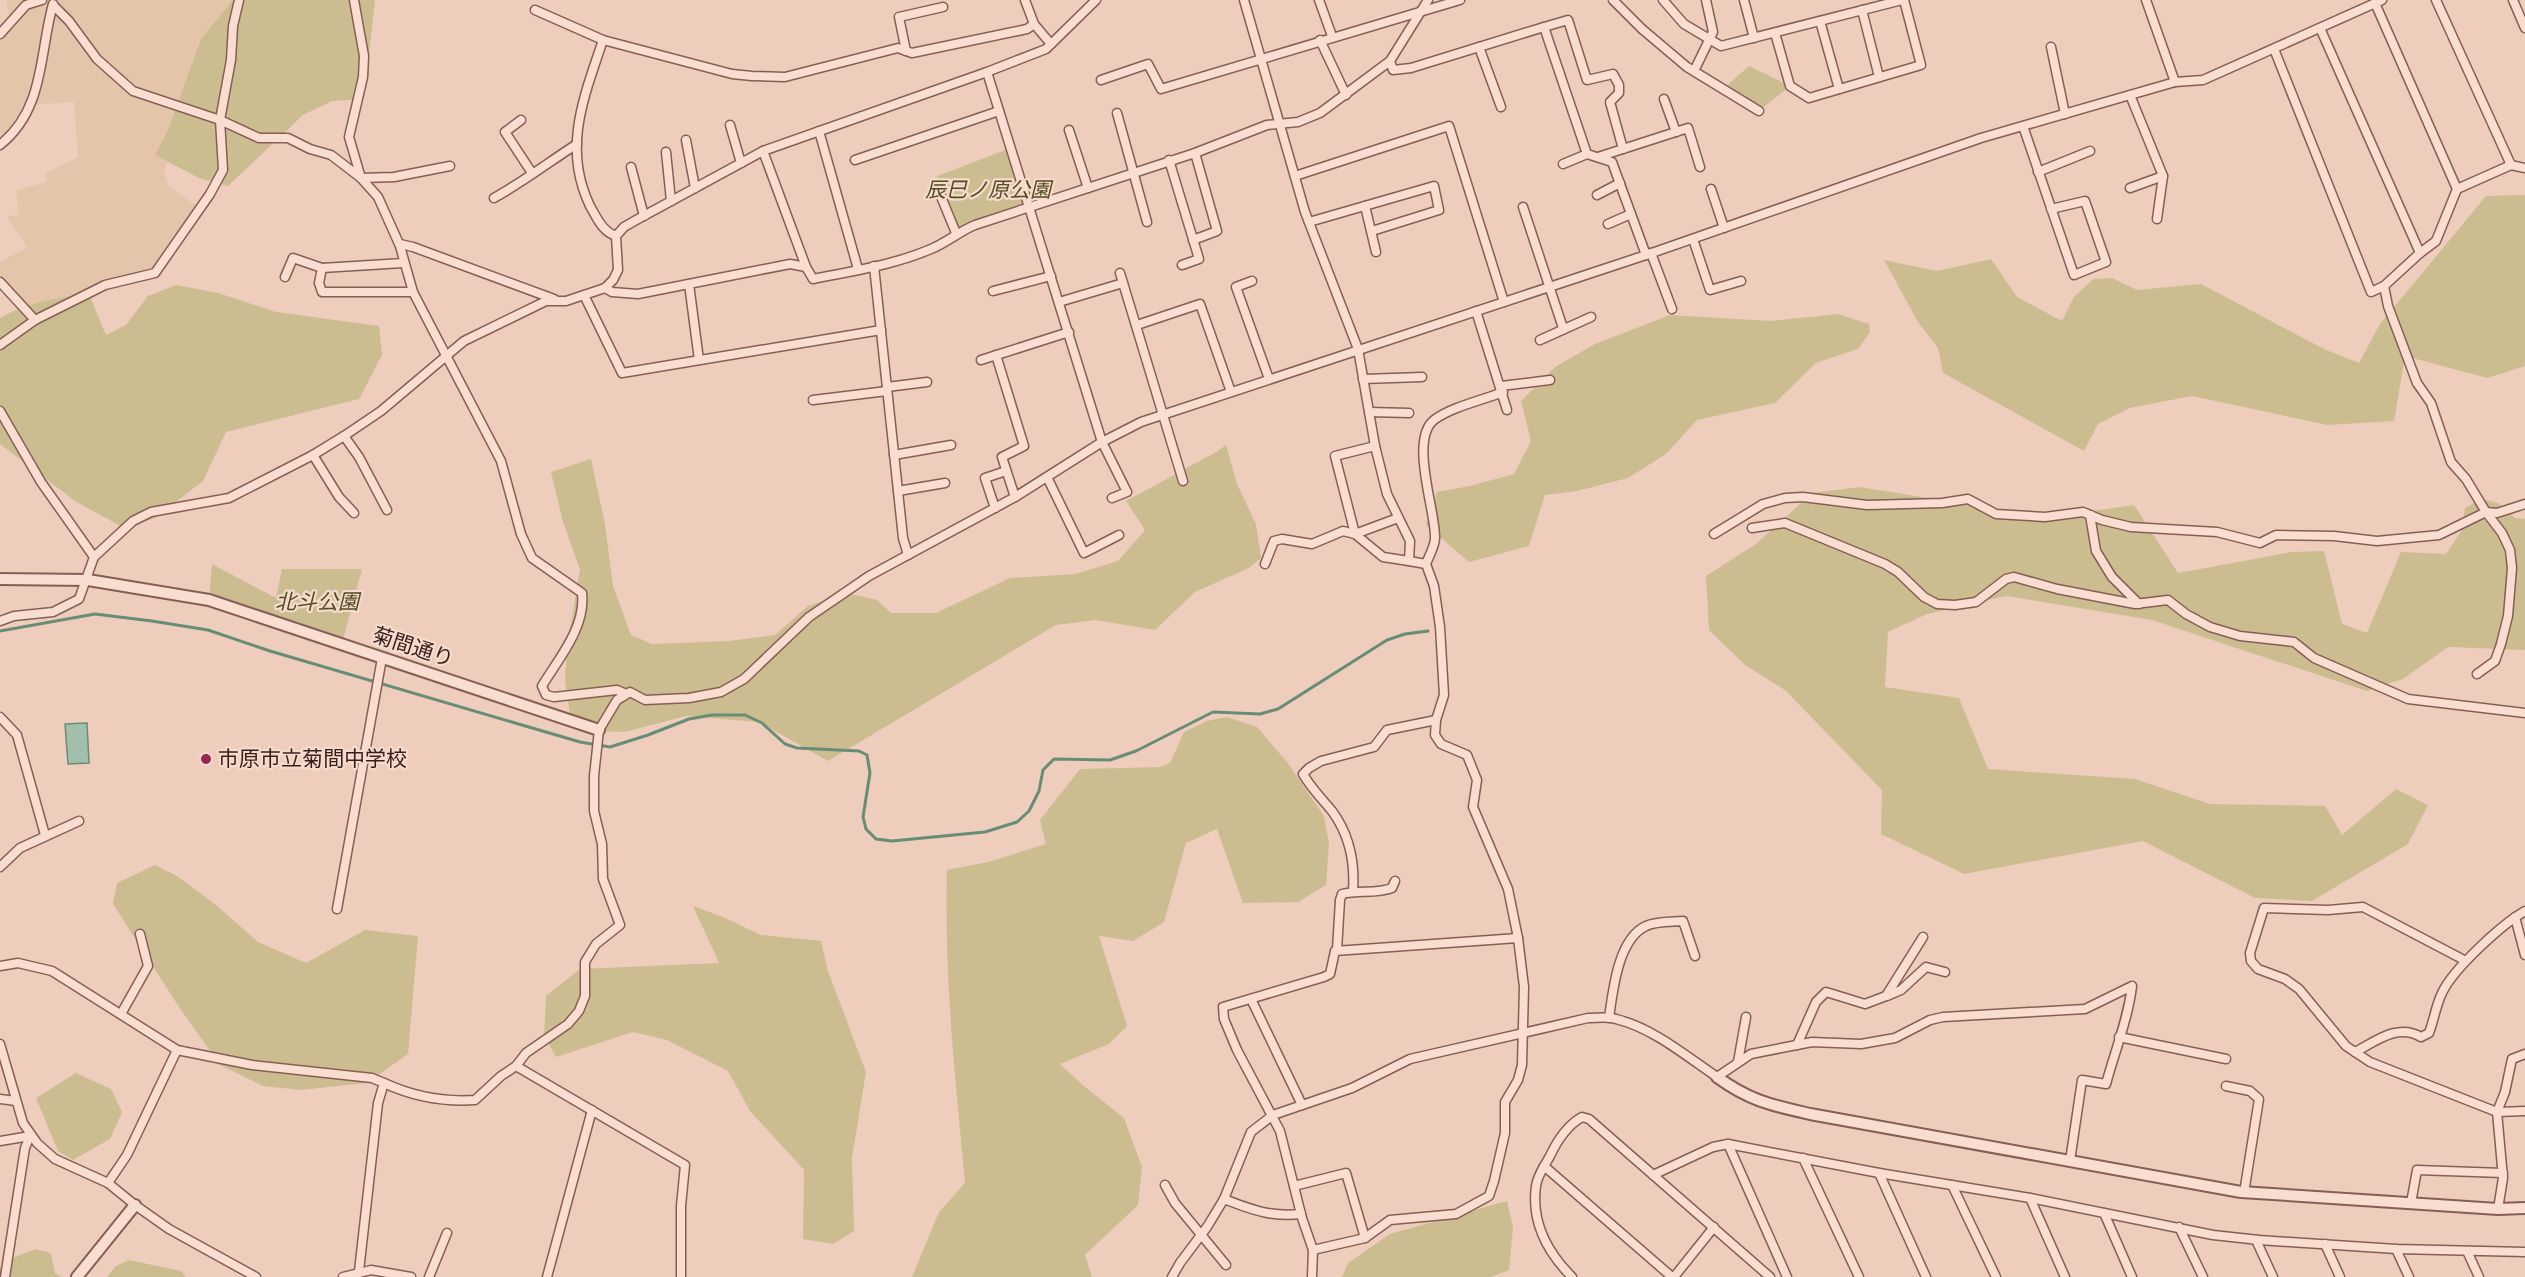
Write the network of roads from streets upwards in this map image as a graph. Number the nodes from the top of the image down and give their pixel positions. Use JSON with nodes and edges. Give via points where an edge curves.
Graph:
{"nodes":[{"id":1,"x":42,"y":0,"type":"edge"},
{"id":2,"x":239,"y":0,"type":"edge"},
{"id":3,"x":354,"y":0,"type":"edge"},
{"id":4,"x":1026,"y":0,"type":"edge"},
{"id":5,"x":1096,"y":0,"type":"edge"},
{"id":6,"x":1244,"y":0,"type":"edge"},
{"id":7,"x":1319,"y":0,"type":"edge"},
{"id":8,"x":1428,"y":0,"type":"edge"},
{"id":9,"x":1460,"y":0,"type":"edge"},
{"id":10,"x":1613,"y":0,"type":"edge"},
{"id":11,"x":1663,"y":0,"type":"edge"},
{"id":12,"x":1706,"y":0,"type":"edge"},
{"id":13,"x":1744,"y":0,"type":"edge"},
{"id":14,"x":1903,"y":0,"type":"edge"},
{"id":15,"x":2146,"y":0,"type":"edge"},
{"id":16,"x":2436,"y":0,"type":"edge"},
{"id":17,"x":2513,"y":0,"type":"edge"},
{"id":18,"x":2378,"y":1,"type":"edge"},
{"id":19,"x":54,"y":3,"type":"edge"},
{"id":20,"x":944,"y":7,"type":"dead end"},
{"id":21,"x":535,"y":10,"type":"dead end"},
{"id":22,"x":1424,"y":10,"type":"junction"},
{"id":23,"x":1863,"y":10,"type":"junction"},
{"id":24,"x":1820,"y":21,"type":"junction"},
{"id":25,"x":1034,"y":24,"type":"junction"},
{"id":26,"x":1544,"y":27,"type":"junction"},
{"id":27,"x":2320,"y":28,"type":"junction"},
{"id":28,"x":2525,"y":28,"type":"edge"},
{"id":29,"x":1775,"y":33,"type":"junction"},
{"id":30,"x":0,"y":34,"type":"edge"},
{"id":31,"x":1332,"y":36,"type":"junction"},
{"id":32,"x":1754,"y":38,"type":"junction"},
{"id":33,"x":1711,"y":39,"type":"junction"},
{"id":34,"x":603,"y":40,"type":"junction"},
{"id":35,"x":1320,"y":40,"type":"junction"},
{"id":36,"x":1051,"y":44,"type":"junction"},
{"id":37,"x":1479,"y":47,"type":"junction"},
{"id":38,"x":2051,"y":47,"type":"dead end"},
{"id":39,"x":2274,"y":49,"type":"junction"},
{"id":40,"x":906,"y":51,"type":"junction"},
{"id":41,"x":1262,"y":58,"type":"junction"},
{"id":42,"x":1390,"y":61,"type":"junction"},
{"id":43,"x":1694,"y":71,"type":"junction"},
{"id":44,"x":987,"y":72,"type":"junction"},
{"id":45,"x":1879,"y":77,"type":"junction"},
{"id":46,"x":1101,"y":80,"type":"dead end"},
{"id":47,"x":2175,"y":82,"type":"junction"},
{"id":48,"x":1839,"y":89,"type":"junction"},
{"id":49,"x":1346,"y":94,"type":"junction"},
{"id":50,"x":2130,"y":95,"type":"junction"},
{"id":51,"x":1664,"y":99,"type":"dead end"},
{"id":52,"x":1501,"y":107,"type":"dead end"},
{"id":53,"x":999,"y":111,"type":"junction"},
{"id":54,"x":1759,"y":111,"type":"dead end"},
{"id":55,"x":1117,"y":113,"type":"dead end"},
{"id":56,"x":2065,"y":114,"type":"junction"},
{"id":57,"x":220,"y":120,"type":"junction"},
{"id":58,"x":521,"y":120,"type":"dead end"},
{"id":59,"x":730,"y":125,"type":"dead end"},
{"id":60,"x":1280,"y":125,"type":"junction"},
{"id":61,"x":2023,"y":126,"type":"junction"},
{"id":62,"x":1069,"y":130,"type":"dead end"},
{"id":63,"x":819,"y":131,"type":"junction"},
{"id":64,"x":1676,"y":132,"type":"junction"},
{"id":65,"x":686,"y":140,"type":"dead end"},
{"id":66,"x":578,"y":144,"type":"junction"},
{"id":67,"x":0,"y":145,"type":"edge"},
{"id":68,"x":1623,"y":149,"type":"junction"},
{"id":69,"x":763,"y":151,"type":"junction"},
{"id":70,"x":2090,"y":151,"type":"dead end"},
{"id":71,"x":666,"y":152,"type":"dead end"},
{"id":72,"x":1195,"y":153,"type":"junction"},
{"id":73,"x":1587,"y":154,"type":"junction"},
{"id":74,"x":1597,"y":157,"type":"junction"},
{"id":75,"x":855,"y":160,"type":"dead end"},
{"id":76,"x":1169,"y":160,"type":"junction"},
{"id":77,"x":741,"y":163,"type":"junction"},
{"id":78,"x":1563,"y":164,"type":"dead end"},
{"id":79,"x":2511,"y":165,"type":"junction"},
{"id":80,"x":450,"y":166,"type":"dead end"},
{"id":81,"x":631,"y":167,"type":"dead end"},
{"id":82,"x":1700,"y":167,"type":"dead end"},
{"id":83,"x":2525,"y":168,"type":"edge"},
{"id":84,"x":1134,"y":172,"type":"junction"},
{"id":85,"x":2038,"y":172,"type":"junction"},
{"id":86,"x":532,"y":173,"type":"junction"},
{"id":87,"x":1295,"y":176,"type":"junction"},
{"id":88,"x":2163,"y":176,"type":"junction"},
{"id":89,"x":361,"y":178,"type":"junction"},
{"id":90,"x":1620,"y":183,"type":"junction"},
{"id":91,"x":937,"y":187,"type":"dead end"},
{"id":92,"x":695,"y":188,"type":"junction"},
{"id":93,"x":1088,"y":188,"type":"junction"},
{"id":94,"x":2130,"y":188,"type":"dead end"},
{"id":95,"x":1711,"y":189,"type":"dead end"},
{"id":96,"x":2457,"y":189,"type":"junction"},
{"id":97,"x":1597,"y":195,"type":"dead end"},
{"id":98,"x":494,"y":198,"type":"dead end"},
{"id":99,"x":671,"y":201,"type":"junction"},
{"id":100,"x":1365,"y":206,"type":"junction"},
{"id":101,"x":1523,"y":207,"type":"dead end"},
{"id":102,"x":1030,"y":208,"type":"junction"},
{"id":103,"x":2051,"y":209,"type":"junction"},
{"id":104,"x":1631,"y":214,"type":"junction"},
{"id":105,"x":644,"y":216,"type":"junction"},
{"id":106,"x":2157,"y":219,"type":"dead end"},
{"id":107,"x":1147,"y":222,"type":"dead end"},
{"id":108,"x":1309,"y":222,"type":"junction"},
{"id":109,"x":1608,"y":224,"type":"dead end"},
{"id":110,"x":1724,"y":228,"type":"junction"},
{"id":111,"x":1372,"y":231,"type":"junction"},
{"id":112,"x":956,"y":233,"type":"junction"},
{"id":113,"x":616,"y":236,"type":"junction"},
{"id":114,"x":1693,"y":239,"type":"junction"},
{"id":115,"x":1193,"y":240,"type":"junction"},
{"id":116,"x":400,"y":244,"type":"junction"},
{"id":117,"x":1376,"y":252,"type":"dead end"},
{"id":118,"x":2420,"y":253,"type":"junction"},
{"id":119,"x":1648,"y":254,"type":"junction"},
{"id":120,"x":403,"y":263,"type":"junction"},
{"id":121,"x":1182,"y":265,"type":"dead end"},
{"id":122,"x":874,"y":266,"type":"junction"},
{"id":123,"x":806,"y":267,"type":"junction"},
{"id":124,"x":322,"y":268,"type":"junction"},
{"id":125,"x":858,"y":269,"type":"junction"},
{"id":126,"x":1120,"y":273,"type":"dead end"},
{"id":127,"x":1052,"y":276,"type":"junction"},
{"id":128,"x":285,"y":278,"type":"dead end"},
{"id":129,"x":1252,"y":281,"type":"dead end"},
{"id":130,"x":1741,"y":281,"type":"dead end"},
{"id":131,"x":0,"y":282,"type":"edge"},
{"id":132,"x":1123,"y":283,"type":"junction"},
{"id":133,"x":689,"y":284,"type":"junction"},
{"id":134,"x":1550,"y":286,"type":"junction"},
{"id":135,"x":2384,"y":286,"type":"junction"},
{"id":136,"x":605,"y":288,"type":"junction"},
{"id":137,"x":993,"y":291,"type":"dead end"},
{"id":138,"x":413,"y":292,"type":"junction"},
{"id":139,"x":584,"y":295,"type":"junction"},
{"id":140,"x":558,"y":301,"type":"junction"},
{"id":141,"x":1059,"y":302,"type":"junction"},
{"id":142,"x":1504,"y":302,"type":"junction"},
{"id":143,"x":1672,"y":309,"type":"dead end"},
{"id":144,"x":1476,"y":311,"type":"junction"},
{"id":145,"x":1591,"y":316,"type":"dead end"},
{"id":146,"x":35,"y":320,"type":"junction"},
{"id":147,"x":1137,"y":325,"type":"junction"},
{"id":148,"x":1563,"y":328,"type":"junction"},
{"id":149,"x":881,"y":330,"type":"junction"},
{"id":150,"x":1069,"y":332,"type":"junction"},
{"id":151,"x":1540,"y":340,"type":"dead end"},
{"id":152,"x":0,"y":345,"type":"edge"},
{"id":153,"x":1358,"y":349,"type":"junction"},
{"id":154,"x":996,"y":355,"type":"junction"},
{"id":155,"x":445,"y":356,"type":"junction"},
{"id":156,"x":699,"y":360,"type":"junction"},
{"id":157,"x":981,"y":360,"type":"dead end"},
{"id":158,"x":1422,"y":377,"type":"dead end"},
{"id":159,"x":1269,"y":379,"type":"junction"},
{"id":160,"x":1363,"y":379,"type":"junction"},
{"id":161,"x":1550,"y":380,"type":"dead end"},
{"id":162,"x":927,"y":382,"type":"dead end"},
{"id":163,"x":887,"y":389,"type":"junction"},
{"id":164,"x":1502,"y":389,"type":"junction"},
{"id":165,"x":1231,"y":392,"type":"junction"},
{"id":166,"x":813,"y":400,"type":"dead end"},
{"id":167,"x":1507,"y":410,"type":"dead end"},
{"id":168,"x":0,"y":411,"type":"edge"},
{"id":169,"x":1369,"y":412,"type":"junction"},
{"id":170,"x":1409,"y":413,"type":"dead end"},
{"id":171,"x":1164,"y":414,"type":"junction"},
{"id":172,"x":344,"y":436,"type":"junction"},
{"id":173,"x":1102,"y":442,"type":"junction"},
{"id":174,"x":951,"y":445,"type":"dead end"},
{"id":175,"x":1375,"y":446,"type":"junction"},
{"id":176,"x":313,"y":455,"type":"junction"},
{"id":177,"x":894,"y":455,"type":"junction"},
{"id":178,"x":1006,"y":471,"type":"junction"},
{"id":179,"x":1047,"y":477,"type":"junction"},
{"id":180,"x":1183,"y":481,"type":"dead end"},
{"id":181,"x":945,"y":483,"type":"dead end"},
{"id":182,"x":898,"y":491,"type":"junction"},
{"id":183,"x":1015,"y":497,"type":"junction"},
{"id":184,"x":1112,"y":498,"type":"dead end"},
{"id":185,"x":2525,"y":504,"type":"edge"},
{"id":186,"x":995,"y":508,"type":"junction"},
{"id":187,"x":387,"y":510,"type":"dead end"},
{"id":188,"x":2486,"y":512,"type":"junction"},
{"id":189,"x":354,"y":513,"type":"dead end"},
{"id":190,"x":2090,"y":515,"type":"junction"},
{"id":191,"x":1398,"y":518,"type":"junction"},
{"id":192,"x":1752,"y":528,"type":"dead end"},
{"id":193,"x":1355,"y":534,"type":"junction"},
{"id":194,"x":1714,"y":534,"type":"dead end"},
{"id":195,"x":1119,"y":535,"type":"dead end"},
{"id":196,"x":908,"y":555,"type":"junction"},
{"id":197,"x":94,"y":557,"type":"junction"},
{"id":198,"x":1409,"y":561,"type":"junction"},
{"id":199,"x":1265,"y":564,"type":"dead end"},
{"id":200,"x":1426,"y":564,"type":"junction"},
{"id":201,"x":0,"y":579,"type":"edge"},
{"id":202,"x":88,"y":580,"type":"junction"},
{"id":203,"x":2139,"y":604,"type":"junction"},
{"id":204,"x":0,"y":621,"type":"edge"},
{"id":205,"x":382,"y":658,"type":"junction"},
{"id":206,"x":2476,"y":674,"type":"dead end"},
{"id":207,"x":624,"y":693,"type":"junction"},
{"id":208,"x":2525,"y":713,"type":"edge"},
{"id":209,"x":0,"y":717,"type":"edge"},
{"id":210,"x":1436,"y":720,"type":"junction"},
{"id":211,"x":599,"y":730,"type":"junction"},
{"id":212,"x":79,"y":821,"type":"dead end"},
{"id":213,"x":45,"y":835,"type":"junction"},
{"id":214,"x":0,"y":867,"type":"edge"},
{"id":215,"x":1395,"y":881,"type":"dead end"},
{"id":216,"x":1353,"y":891,"type":"junction"},
{"id":217,"x":337,"y":909,"type":"dead end"},
{"id":218,"x":2525,"y":911,"type":"edge"},
{"id":219,"x":2515,"y":917,"type":"junction"},
{"id":220,"x":140,"y":934,"type":"dead end"},
{"id":221,"x":1923,"y":937,"type":"dead end"},
{"id":222,"x":1518,"y":938,"type":"junction"},
{"id":223,"x":1337,"y":950,"type":"junction"},
{"id":224,"x":2525,"y":955,"type":"edge"},
{"id":225,"x":1695,"y":956,"type":"dead end"},
{"id":226,"x":2466,"y":962,"type":"junction"},
{"id":227,"x":0,"y":966,"type":"edge"},
{"id":228,"x":1945,"y":972,"type":"dead end"},
{"id":229,"x":1886,"y":996,"type":"junction"},
{"id":230,"x":1251,"y":999,"type":"junction"},
{"id":231,"x":121,"y":1014,"type":"junction"},
{"id":232,"x":1746,"y":1017,"type":"dead end"},
{"id":233,"x":1609,"y":1018,"type":"junction"},
{"id":234,"x":1522,"y":1033,"type":"junction"},
{"id":235,"x":2119,"y":1037,"type":"junction"},
{"id":236,"x":0,"y":1044,"type":"edge"},
{"id":237,"x":1797,"y":1045,"type":"junction"},
{"id":238,"x":177,"y":1050,"type":"junction"},
{"id":239,"x":2355,"y":1052,"type":"junction"},
{"id":240,"x":2525,"y":1054,"type":"edge"},
{"id":241,"x":2226,"y":1059,"type":"dead end"},
{"id":242,"x":1738,"y":1062,"type":"junction"},
{"id":243,"x":516,"y":1066,"type":"junction"},
{"id":244,"x":1717,"y":1077,"type":"junction"},
{"id":245,"x":384,"y":1083,"type":"junction"},
{"id":246,"x":2226,"y":1086,"type":"dead end"},
{"id":247,"x":0,"y":1098,"type":"edge"},
{"id":248,"x":16,"y":1101,"type":"junction"},
{"id":249,"x":1302,"y":1105,"type":"junction"},
{"id":250,"x":592,"y":1110,"type":"junction"},
{"id":251,"x":2525,"y":1111,"type":"edge"},
{"id":252,"x":2497,"y":1112,"type":"junction"},
{"id":253,"x":1273,"y":1115,"type":"junction"},
{"id":254,"x":30,"y":1136,"type":"junction"},
{"id":255,"x":0,"y":1141,"type":"edge"},
{"id":256,"x":1728,"y":1144,"type":"junction"},
{"id":257,"x":1803,"y":1158,"type":"junction"},
{"id":258,"x":2070,"y":1161,"type":"junction"},
{"id":259,"x":1544,"y":1167,"type":"junction"},
{"id":260,"x":1880,"y":1173,"type":"junction"},
{"id":261,"x":2503,"y":1173,"type":"junction"},
{"id":262,"x":1653,"y":1175,"type":"junction"},
{"id":263,"x":108,"y":1183,"type":"junction"},
{"id":264,"x":1165,"y":1185,"type":"dead end"},
{"id":265,"x":1952,"y":1185,"type":"junction"},
{"id":266,"x":1294,"y":1186,"type":"junction"},
{"id":267,"x":2244,"y":1192,"type":"junction"},
{"id":268,"x":2030,"y":1198,"type":"junction"},
{"id":269,"x":1224,"y":1199,"type":"junction"},
{"id":270,"x":2411,"y":1203,"type":"junction"},
{"id":271,"x":135,"y":1205,"type":"junction"},
{"id":272,"x":2525,"y":1208,"type":"edge"},
{"id":273,"x":2498,"y":1209,"type":"junction"},
{"id":274,"x":2104,"y":1213,"type":"junction"},
{"id":275,"x":1301,"y":1214,"type":"junction"},
{"id":276,"x":1714,"y":1227,"type":"junction"},
{"id":277,"x":2179,"y":1227,"type":"junction"},
{"id":278,"x":447,"y":1233,"type":"dead end"},
{"id":279,"x":1201,"y":1235,"type":"junction"},
{"id":280,"x":1365,"y":1238,"type":"junction"},
{"id":281,"x":2256,"y":1240,"type":"junction"},
{"id":282,"x":2325,"y":1244,"type":"junction"},
{"id":283,"x":2396,"y":1249,"type":"junction"},
{"id":284,"x":1313,"y":1250,"type":"junction"},
{"id":285,"x":2468,"y":1251,"type":"junction"},
{"id":286,"x":2525,"y":1252,"type":"edge"},
{"id":287,"x":1226,"y":1265,"type":"dead end"},
{"id":288,"x":355,"y":1274,"type":"edge"},
{"id":289,"x":1570,"y":1276,"type":"edge"},
{"id":290,"x":5,"y":1277,"type":"edge"},
{"id":291,"x":77,"y":1277,"type":"edge"},
{"id":292,"x":256,"y":1277,"type":"edge"},
{"id":293,"x":343,"y":1277,"type":"edge"},
{"id":294,"x":411,"y":1277,"type":"edge"},
{"id":295,"x":429,"y":1277,"type":"edge"},
{"id":296,"x":547,"y":1277,"type":"edge"},
{"id":297,"x":681,"y":1277,"type":"edge"},
{"id":298,"x":1173,"y":1277,"type":"edge"},
{"id":299,"x":1312,"y":1277,"type":"edge"},
{"id":300,"x":1673,"y":1277,"type":"edge"},
{"id":301,"x":1770,"y":1277,"type":"edge"},
{"id":302,"x":1787,"y":1277,"type":"edge"},
{"id":303,"x":1859,"y":1277,"type":"edge"},
{"id":304,"x":1926,"y":1277,"type":"edge"},
{"id":305,"x":1996,"y":1277,"type":"edge"},
{"id":306,"x":2066,"y":1277,"type":"edge"},
{"id":307,"x":2132,"y":1277,"type":"edge"},
{"id":308,"x":2203,"y":1277,"type":"edge"},
{"id":309,"x":2273,"y":1277,"type":"edge"},
{"id":310,"x":2340,"y":1277,"type":"edge"},
{"id":311,"x":2409,"y":1277,"type":"edge"},
{"id":312,"x":2479,"y":1277,"type":"edge"}],
"edges":[{"from":1,"to":30,"type":"street","via":[[26,5]]},
{"from":2,"to":57,"type":"street"},
{"from":3,"to":89,"type":"street","via":[[364,56],[363,78],[349,137]]},
{"from":4,"to":25,"type":"street"},
{"from":5,"to":36,"type":"street"},
{"from":6,"to":41,"type":"street"},
{"from":7,"to":31,"type":"street"},
{"from":8,"to":22,"type":"street"},
{"from":9,"to":22,"type":"street"},
{"from":10,"to":43,"type":"street"},
{"from":11,"to":33,"type":"street","via":[[1684,24]]},
{"from":12,"to":33,"type":"street"},
{"from":13,"to":32,"type":"street"},
{"from":14,"to":23,"type":"street"},
{"from":14,"to":45,"type":"street","via":[[1921,65]]},
{"from":15,"to":47,"type":"street"},
{"from":16,"to":79,"type":"street"},
{"from":17,"to":28,"type":"street"},
{"from":18,"to":27,"type":"street"},
{"from":18,"to":96,"type":"street"},
{"from":19,"to":57,"type":"street","via":[[97,59],[133,91]]},
{"from":19,"to":67,"type":"street","via":[[34,99],[15,133]]},
{"from":20,"to":40,"type":"street","via":[[899,17]]},
{"from":21,"to":34,"type":"street"},
{"from":22,"to":31,"type":"street"},
{"from":22,"to":42,"type":"street"},
{"from":23,"to":24,"type":"street"},
{"from":23,"to":45,"type":"street"},
{"from":24,"to":29,"type":"street"},
{"from":24,"to":48,"type":"street"},
{"from":25,"to":36,"type":"street"},
{"from":25,"to":40,"type":"street","via":[[1027,29],[912,53]]},
{"from":26,"to":37,"type":"street"},
{"from":26,"to":68,"type":"street","via":[[1568,20],[1587,80],[1613,74],[1619,93],[1610,102]]},
{"from":26,"to":73,"type":"street"},
{"from":27,"to":39,"type":"street"},
{"from":27,"to":118,"type":"street"},
{"from":29,"to":32,"type":"street"},
{"from":29,"to":48,"type":"street","via":[[1790,86],[1809,98]]},
{"from":31,"to":35,"type":"street"},
{"from":32,"to":33,"type":"street","via":[[1721,46]]},
{"from":33,"to":43,"type":"street"},
{"from":34,"to":40,"type":"street","via":[[732,74],[785,77],[898,48]]},
{"from":34,"to":66,"type":"street","via":[[582,104]]},
{"from":35,"to":41,"type":"street"},
{"from":35,"to":49,"type":"street"},
{"from":36,"to":44,"type":"street"},
{"from":37,"to":42,"type":"street","via":[[1411,68],[1394,70]]},
{"from":37,"to":52,"type":"street"},
{"from":38,"to":56,"type":"street"},
{"from":39,"to":47,"type":"street","via":[[2202,80]]},
{"from":39,"to":135,"type":"street","via":[[2371,292]]},
{"from":41,"to":46,"type":"street","via":[[1161,89],[1148,64]]},
{"from":41,"to":60,"type":"street"},
{"from":42,"to":49,"type":"street"},
{"from":43,"to":54,"type":"street"},
{"from":44,"to":53,"type":"street"},
{"from":44,"to":63,"type":"street"},
{"from":45,"to":48,"type":"street"},
{"from":47,"to":50,"type":"street"},
{"from":49,"to":60,"type":"street","via":[[1320,113]]},
{"from":50,"to":56,"type":"street"},
{"from":50,"to":88,"type":"street"},
{"from":51,"to":64,"type":"street"},
{"from":53,"to":75,"type":"street"},
{"from":53,"to":102,"type":"street"},
{"from":55,"to":84,"type":"street"},
{"from":56,"to":61,"type":"street"},
{"from":57,"to":89,"type":"street","via":[[259,138],[288,138],[331,155]]},
{"from":57,"to":146,"type":"street","via":[[223,170],[155,273],[105,285]]},
{"from":58,"to":86,"type":"street","via":[[505,132]]},
{"from":59,"to":77,"type":"street"},
{"from":60,"to":72,"type":"street","via":[[1267,125]]},
{"from":60,"to":87,"type":"street"},
{"from":61,"to":85,"type":"street"},
{"from":61,"to":110,"type":"street"},
{"from":62,"to":93,"type":"street"},
{"from":63,"to":69,"type":"street"},
{"from":63,"to":125,"type":"street"},
{"from":64,"to":68,"type":"street"},
{"from":64,"to":82,"type":"street","via":[[1688,128]]},
{"from":65,"to":92,"type":"street"},
{"from":66,"to":86,"type":"street"},
{"from":66,"to":113,"type":"street","via":[[580,177],[586,196],[599,223]]},
{"from":68,"to":74,"type":"street"},
{"from":69,"to":77,"type":"street"},
{"from":69,"to":123,"type":"street"},
{"from":70,"to":85,"type":"street"},
{"from":71,"to":99,"type":"street"},
{"from":72,"to":76,"type":"street"},
{"from":72,"to":115,"type":"street","via":[[1217,231]]},
{"from":73,"to":74,"type":"street"},
{"from":73,"to":78,"type":"street"},
{"from":74,"to":90,"type":"street","via":[[1612,162]]},
{"from":76,"to":84,"type":"street"},
{"from":76,"to":115,"type":"street"},
{"from":77,"to":92,"type":"street"},
{"from":79,"to":83,"type":"street"},
{"from":79,"to":96,"type":"street"},
{"from":80,"to":89,"type":"street","via":[[394,177]]},
{"from":81,"to":105,"type":"street"},
{"from":84,"to":93,"type":"street"},
{"from":84,"to":107,"type":"street"},
{"from":85,"to":103,"type":"street"},
{"from":86,"to":98,"type":"street"},
{"from":87,"to":108,"type":"street"},
{"from":87,"to":142,"type":"street","via":[[1449,126]]},
{"from":88,"to":94,"type":"street"},
{"from":88,"to":106,"type":"street"},
{"from":89,"to":116,"type":"street","via":[[378,197]]},
{"from":90,"to":97,"type":"street"},
{"from":90,"to":104,"type":"street"},
{"from":91,"to":112,"type":"street"},
{"from":92,"to":99,"type":"street"},
{"from":93,"to":102,"type":"street"},
{"from":95,"to":110,"type":"street"},
{"from":96,"to":118,"type":"street","via":[[2436,241]]},
{"from":99,"to":105,"type":"street"},
{"from":100,"to":108,"type":"street"},
{"from":100,"to":111,"type":"street"},
{"from":100,"to":111,"type":"street","via":[[1434,186],[1439,210]]},
{"from":101,"to":134,"type":"street"},
{"from":102,"to":112,"type":"street"},
{"from":102,"to":127,"type":"street"},
{"from":103,"to":103,"type":"street","via":[[2074,275],[2106,262],[2085,201]]},
{"from":104,"to":109,"type":"street"},
{"from":104,"to":119,"type":"street"},
{"from":105,"to":113,"type":"street"},
{"from":108,"to":153,"type":"street"},
{"from":110,"to":114,"type":"street"},
{"from":111,"to":117,"type":"street"},
{"from":112,"to":122,"type":"street","via":[[932,249]]},
{"from":113,"to":136,"type":"street","via":[[618,270]]},
{"from":114,"to":119,"type":"street"},
{"from":114,"to":130,"type":"street","via":[[1710,290]]},
{"from":115,"to":121,"type":"street","via":[[1199,259]]},
{"from":116,"to":120,"type":"street"},
{"from":116,"to":140,"type":"street"},
{"from":118,"to":135,"type":"street"},
{"from":119,"to":134,"type":"street"},
{"from":119,"to":143,"type":"street"},
{"from":120,"to":124,"type":"street"},
{"from":120,"to":138,"type":"street"},
{"from":122,"to":125,"type":"street"},
{"from":122,"to":149,"type":"street"},
{"from":123,"to":125,"type":"street","via":[[813,279]]},
{"from":123,"to":133,"type":"street","via":[[790,264]]},
{"from":124,"to":128,"type":"street","via":[[293,258]]},
{"from":124,"to":138,"type":"street","via":[[322,292]]},
{"from":126,"to":132,"type":"street"},
{"from":127,"to":137,"type":"street"},
{"from":127,"to":141,"type":"street"},
{"from":129,"to":159,"type":"street","via":[[1236,287]]},
{"from":131,"to":146,"type":"street"},
{"from":132,"to":141,"type":"street"},
{"from":132,"to":147,"type":"street"},
{"from":133,"to":136,"type":"street","via":[[638,294]]},
{"from":133,"to":156,"type":"street"},
{"from":134,"to":142,"type":"street"},
{"from":134,"to":148,"type":"street"},
{"from":135,"to":188,"type":"street","via":[[2417,383],[2431,403],[2451,462]]},
{"from":136,"to":139,"type":"street"},
{"from":138,"to":155,"type":"street"},
{"from":139,"to":140,"type":"street"},
{"from":139,"to":156,"type":"street","via":[[622,373]]},
{"from":140,"to":155,"type":"street","via":[[546,301],[464,341]]},
{"from":141,"to":150,"type":"street"},
{"from":142,"to":144,"type":"street"},
{"from":144,"to":153,"type":"street"},
{"from":144,"to":164,"type":"street"},
{"from":145,"to":148,"type":"street"},
{"from":146,"to":152,"type":"street"},
{"from":147,"to":165,"type":"street","via":[[1200,304]]},
{"from":147,"to":171,"type":"street"},
{"from":148,"to":151,"type":"street"},
{"from":149,"to":156,"type":"street"},
{"from":149,"to":163,"type":"street"},
{"from":150,"to":154,"type":"street"},
{"from":150,"to":173,"type":"street"},
{"from":153,"to":159,"type":"street"},
{"from":153,"to":160,"type":"street"},
{"from":154,"to":157,"type":"street"},
{"from":154,"to":178,"type":"street","via":[[1024,446],[1002,458]]},
{"from":155,"to":172,"type":"street","via":[[381,411]]},
{"from":155,"to":207,"type":"street","via":[[501,461],[521,534],[532,558],[582,593],[584,606],[578,627],[542,686],[546,695],[617,690]]},
{"from":158,"to":160,"type":"street"},
{"from":159,"to":165,"type":"street"},
{"from":160,"to":169,"type":"street"},
{"from":161,"to":164,"type":"street"},
{"from":162,"to":163,"type":"street"},
{"from":163,"to":166,"type":"street"},
{"from":163,"to":177,"type":"street"},
{"from":164,"to":167,"type":"street"},
{"from":164,"to":200,"type":"street","via":[[1442,416],[1432,422],[1427,432],[1424,474],[1435,540]]},
{"from":165,"to":171,"type":"street"},
{"from":168,"to":197,"type":"street","via":[[41,482]]},
{"from":169,"to":170,"type":"street"},
{"from":169,"to":175,"type":"street"},
{"from":171,"to":173,"type":"street"},
{"from":171,"to":180,"type":"street"},
{"from":172,"to":176,"type":"street"},
{"from":172,"to":187,"type":"street"},
{"from":173,"to":179,"type":"street"},
{"from":173,"to":184,"type":"street","via":[[1127,492]]},
{"from":174,"to":177,"type":"street"},
{"from":175,"to":191,"type":"street","via":[[1387,494]]},
{"from":175,"to":193,"type":"street","via":[[1335,456]]},
{"from":176,"to":189,"type":"street","via":[[339,497]]},
{"from":176,"to":197,"type":"street","via":[[228,498],[151,512],[133,521]]},
{"from":177,"to":182,"type":"street"},
{"from":178,"to":183,"type":"street"},
{"from":178,"to":186,"type":"street","via":[[985,478]]},
{"from":179,"to":183,"type":"street"},
{"from":179,"to":195,"type":"street","via":[[1084,553]]},
{"from":181,"to":182,"type":"street"},
{"from":182,"to":196,"type":"street"},
{"from":183,"to":186,"type":"street"},
{"from":185,"to":188,"type":"street","via":[[2497,513]]},
{"from":186,"to":196,"type":"street"},
{"from":188,"to":190,"type":"street","via":[[2439,535],[2378,541],[2276,536],[2260,543],[2217,532],[2131,527]]},
{"from":188,"to":206,"type":"street","via":[[2510,550],[2512,568],[2501,644],[2495,661]]},
{"from":190,"to":194,"type":"street","via":[[1996,514],[1968,500],[1867,505],[1803,497],[1763,504]]},
{"from":190,"to":203,"type":"street","via":[[2096,551],[2112,577]]},
{"from":191,"to":193,"type":"street"},
{"from":191,"to":198,"type":"street","via":[[1410,542]]},
{"from":192,"to":203,"type":"street","via":[[1785,523],[1885,564],[1937,604],[1976,602],[2014,577]]},
{"from":193,"to":198,"type":"street","via":[[1383,557]]},
{"from":193,"to":199,"type":"street","via":[[1337,532],[1311,544],[1274,541]]},
{"from":196,"to":207,"type":"street","via":[[809,616],[744,679],[721,692],[645,700]]},
{"from":197,"to":202,"type":"street"},
{"from":198,"to":200,"type":"street"},
{"from":200,"to":210,"type":"street","via":[[1434,586],[1440,627],[1444,695]]},
{"from":201,"to":202,"type":"street","name":"菊間通り"},
{"from":202,"to":204,"type":"street","via":[[79,599],[54,612]]},
{"from":202,"to":205,"type":"street","name":"菊間通り","via":[[209,600]]},
{"from":203,"to":208,"type":"street","via":[[2168,600],[2210,627],[2240,636],[2294,642],[2314,658],[2408,699]]},
{"from":205,"to":211,"type":"street","name":"菊間通り"},
{"from":205,"to":217,"type":"street"},
{"from":207,"to":211,"type":"street"},
{"from":209,"to":213,"type":"street","via":[[17,735]]},
{"from":210,"to":216,"type":"street","via":[[1387,730],[1374,747],[1321,761],[1303,774],[1347,837]]},
{"from":210,"to":222,"type":"street","via":[[1435,735],[1441,744],[1467,755],[1472,763],[1477,780],[1473,807],[1508,889]]},
{"from":211,"to":243,"type":"street","via":[[594,811],[602,844],[605,889],[620,925],[596,944],[585,962],[585,996],[579,1011],[568,1024],[526,1053]]},
{"from":212,"to":213,"type":"street"},
{"from":213,"to":214,"type":"street","via":[[20,848]]},
{"from":215,"to":216,"type":"street","via":[[1392,888],[1383,892]]},
{"from":216,"to":223,"type":"street","via":[[1342,894],[1340,900]]},
{"from":218,"to":219,"type":"street"},
{"from":219,"to":224,"type":"street"},
{"from":219,"to":226,"type":"street"},
{"from":220,"to":231,"type":"street","via":[[148,966]]},
{"from":221,"to":229,"type":"street"},
{"from":222,"to":223,"type":"street"},
{"from":222,"to":234,"type":"street","via":[[1524,987]]},
{"from":223,"to":230,"type":"street","via":[[1332,956],[1330,974]]},
{"from":225,"to":233,"type":"street","via":[[1683,921],[1647,925],[1631,937],[1624,951]]},
{"from":226,"to":239,"type":"street","via":[[2442,992],[2429,1033],[2421,1037],[2413,1032],[2395,1032]]},
{"from":226,"to":239,"type":"street","via":[[2363,907],[2264,908],[2250,953],[2251,962],[2299,989],[2326,1024]]},
{"from":227,"to":231,"type":"street","via":[[18,963],[52,971]]},
{"from":228,"to":229,"type":"street","via":[[1926,967],[1901,990]]},
{"from":229,"to":237,"type":"street","via":[[1865,1004],[1826,992],[1816,1002]]},
{"from":230,"to":249,"type":"street"},
{"from":230,"to":253,"type":"street","via":[[1223,1007],[1224,1019]]},
{"from":231,"to":238,"type":"street"},
{"from":232,"to":242,"type":"street"},
{"from":233,"to":234,"type":"street","via":[[1588,1017]]},
{"from":233,"to":244,"type":"street","via":[[1634,1025]]},
{"from":234,"to":249,"type":"street","via":[[1410,1059],[1352,1088]]},
{"from":234,"to":280,"type":"street","via":[[1522,1065],[1504,1102],[1505,1133],[1489,1196],[1456,1214],[1390,1220]]},
{"from":235,"to":237,"type":"street","via":[[2132,986],[2085,1009],[1944,1017],[1895,1038],[1861,1044],[1827,1041]]},
{"from":235,"to":241,"type":"street"},
{"from":235,"to":258,"type":"street","via":[[2106,1084],[2082,1080]]},
{"from":236,"to":248,"type":"street"},
{"from":237,"to":242,"type":"street","via":[[1751,1054]]},
{"from":238,"to":245,"type":"street","via":[[252,1065],[372,1078]]},
{"from":238,"to":263,"type":"street","via":[[127,1155]]},
{"from":239,"to":252,"type":"street","via":[[2370,1062]]},
{"from":240,"to":252,"type":"street","via":[[2512,1059]]},
{"from":242,"to":244,"type":"street"},
{"from":243,"to":245,"type":"street","via":[[475,1100],[441,1100]]},
{"from":243,"to":250,"type":"street"},
{"from":244,"to":258,"type":"street","via":[[1748,1098],[1768,1105]]},
{"from":245,"to":288,"type":"street"},
{"from":246,"to":267,"type":"street","via":[[2250,1091],[2259,1099]]},
{"from":247,"to":248,"type":"street"},
{"from":248,"to":254,"type":"street"},
{"from":249,"to":253,"type":"street"},
{"from":250,"to":296,"type":"street"},
{"from":250,"to":297,"type":"street","via":[[685,1165]]},
{"from":251,"to":252,"type":"street"},
{"from":252,"to":261,"type":"street"},
{"from":253,"to":266,"type":"street"},
{"from":253,"to":269,"type":"street","via":[[1251,1132]]},
{"from":254,"to":255,"type":"street"},
{"from":254,"to":263,"type":"street","via":[[55,1159]]},
{"from":254,"to":290,"type":"street"},
{"from":256,"to":257,"type":"street"},
{"from":256,"to":262,"type":"street"},
{"from":256,"to":302,"type":"street"},
{"from":257,"to":260,"type":"street"},
{"from":257,"to":303,"type":"street"},
{"from":258,"to":267,"type":"street"},
{"from":259,"to":262,"type":"street","via":[[1559,1139],[1582,1117]]},
{"from":259,"to":289,"type":"street","via":[[1536,1184],[1539,1230],[1549,1251]]},
{"from":259,"to":300,"type":"street"},
{"from":260,"to":265,"type":"street"},
{"from":260,"to":304,"type":"street"},
{"from":261,"to":270,"type":"street","via":[[2416,1170]]},
{"from":261,"to":273,"type":"street"},
{"from":262,"to":276,"type":"street"},
{"from":263,"to":271,"type":"street"},
{"from":264,"to":279,"type":"street"},
{"from":265,"to":268,"type":"street"},
{"from":265,"to":305,"type":"street"},
{"from":266,"to":275,"type":"street"},
{"from":266,"to":280,"type":"street","via":[[1346,1173]]},
{"from":267,"to":270,"type":"street"},
{"from":268,"to":274,"type":"street"},
{"from":268,"to":306,"type":"street"},
{"from":269,"to":275,"type":"street","via":[[1278,1216]]},
{"from":269,"to":279,"type":"street"},
{"from":270,"to":273,"type":"street"},
{"from":271,"to":291,"type":"street"},
{"from":271,"to":292,"type":"street","via":[[169,1229]]},
{"from":272,"to":273,"type":"street"},
{"from":274,"to":277,"type":"street"},
{"from":274,"to":307,"type":"street"},
{"from":275,"to":284,"type":"street"},
{"from":276,"to":300,"type":"street"},
{"from":276,"to":301,"type":"street"},
{"from":277,"to":281,"type":"street"},
{"from":277,"to":308,"type":"street"},
{"from":278,"to":295,"type":"street"},
{"from":279,"to":287,"type":"street"},
{"from":279,"to":298,"type":"street"},
{"from":280,"to":284,"type":"street"},
{"from":281,"to":282,"type":"street"},
{"from":281,"to":309,"type":"street"},
{"from":282,"to":283,"type":"street"},
{"from":282,"to":310,"type":"street"},
{"from":283,"to":285,"type":"street"},
{"from":283,"to":311,"type":"street"},
{"from":284,"to":299,"type":"street"},
{"from":285,"to":286,"type":"street"},
{"from":285,"to":312,"type":"street"},
{"from":288,"to":293,"type":"street"},
{"from":288,"to":294,"type":"street","via":[[380,1270]]}]}
